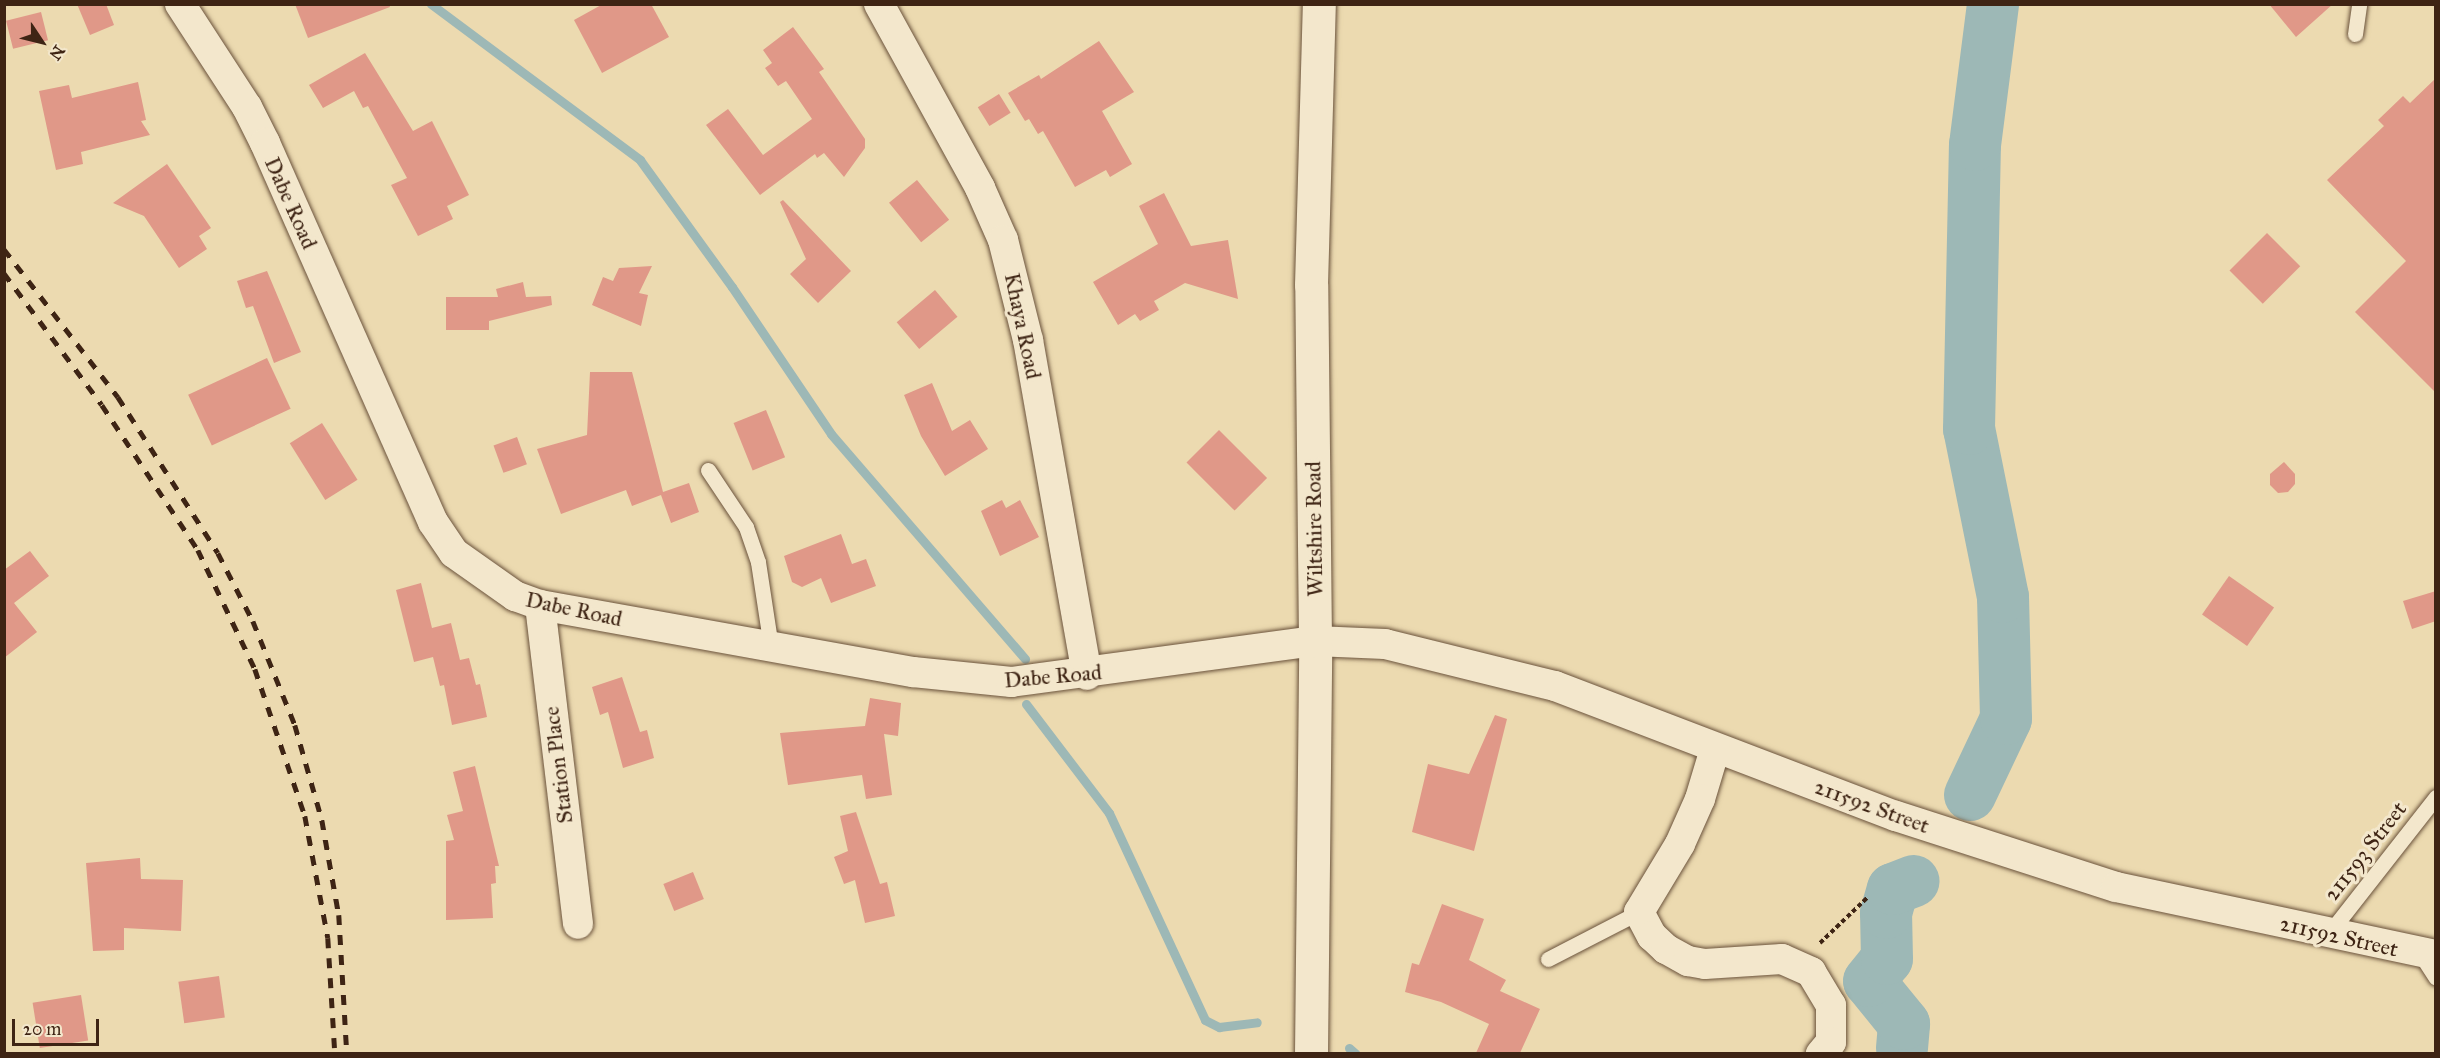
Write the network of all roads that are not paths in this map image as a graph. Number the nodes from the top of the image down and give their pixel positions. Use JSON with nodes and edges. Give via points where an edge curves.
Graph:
{"nodes":[{"id":1,"x":180,"y":4,"type":"edge"},
{"id":2,"x":879,"y":4,"type":"edge"},
{"id":3,"x":1319,"y":4,"type":"edge"},
{"id":4,"x":2359,"y":4,"type":"edge"},
{"id":5,"x":2355,"y":34,"type":"dead end"},
{"id":6,"x":708,"y":470,"type":"dead end"},
{"id":7,"x":540,"y":605,"type":"junction"},
{"id":8,"x":1315,"y":641,"type":"junction"},
{"id":9,"x":771,"y":647,"type":"junction"},
{"id":10,"x":1087,"y":675,"type":"junction"},
{"id":11,"x":1715,"y":749,"type":"junction"},
{"id":12,"x":2436,"y":796,"type":"edge"},
{"id":13,"x":1639,"y":912,"type":"junction"},
{"id":14,"x":578,"y":924,"type":"dead end"},
{"id":15,"x":2330,"y":932,"type":"junction"},
{"id":16,"x":1548,"y":960,"type":"dead end"},
{"id":17,"x":2431,"y":963,"type":"edge"},
{"id":18,"x":1311,"y":1053,"type":"edge"},
{"id":19,"x":1821,"y":1053,"type":"edge"}],
"edges":[{"from":1,"to":7,"type":"street","name":"Dabe Road","via":[[266,143],[433,522],[454,553],[515,596]]},
{"from":2,"to":10,"type":"street","name":"Khaya Road","via":[[980,188],[1003,240],[1028,340]]},
{"from":3,"to":8,"type":"street","name":"Wiltshire Road","via":[[1311,285]]},
{"from":4,"to":5,"type":"lane"},
{"from":6,"to":9,"type":"lane","via":[[746,527],[758,562]]},
{"from":7,"to":9,"type":"street","name":"Dabe Road"},
{"from":7,"to":14,"type":"street","name":"Station Place"},
{"from":8,"to":10,"type":"street","name":"Dabe Road"},
{"from":8,"to":11,"type":"street","name":"211592 Street","via":[[1385,644],[1554,686]]},
{"from":8,"to":18,"type":"street","name":"Wiltshire Road"},
{"from":9,"to":10,"type":"street","name":"Dabe Road","via":[[963,679],[1011,682]]},
{"from":11,"to":13,"type":"street","via":[[1700,799],[1677,851]]},
{"from":11,"to":15,"type":"street","name":"211592 Street","via":[[1998,851],[2116,887]]},
{"from":12,"to":15,"type":"lane","name":"211593 Street"},
{"from":13,"to":16,"type":"lane"},
{"from":13,"to":19,"type":"street","via":[[1666,949],[1688,961],[1728,963],[1770,958],[1798,964],[1823,985],[1831,1005],[1832,1042]]},
{"from":15,"to":17,"type":"street","name":"211592 Street"}]}
